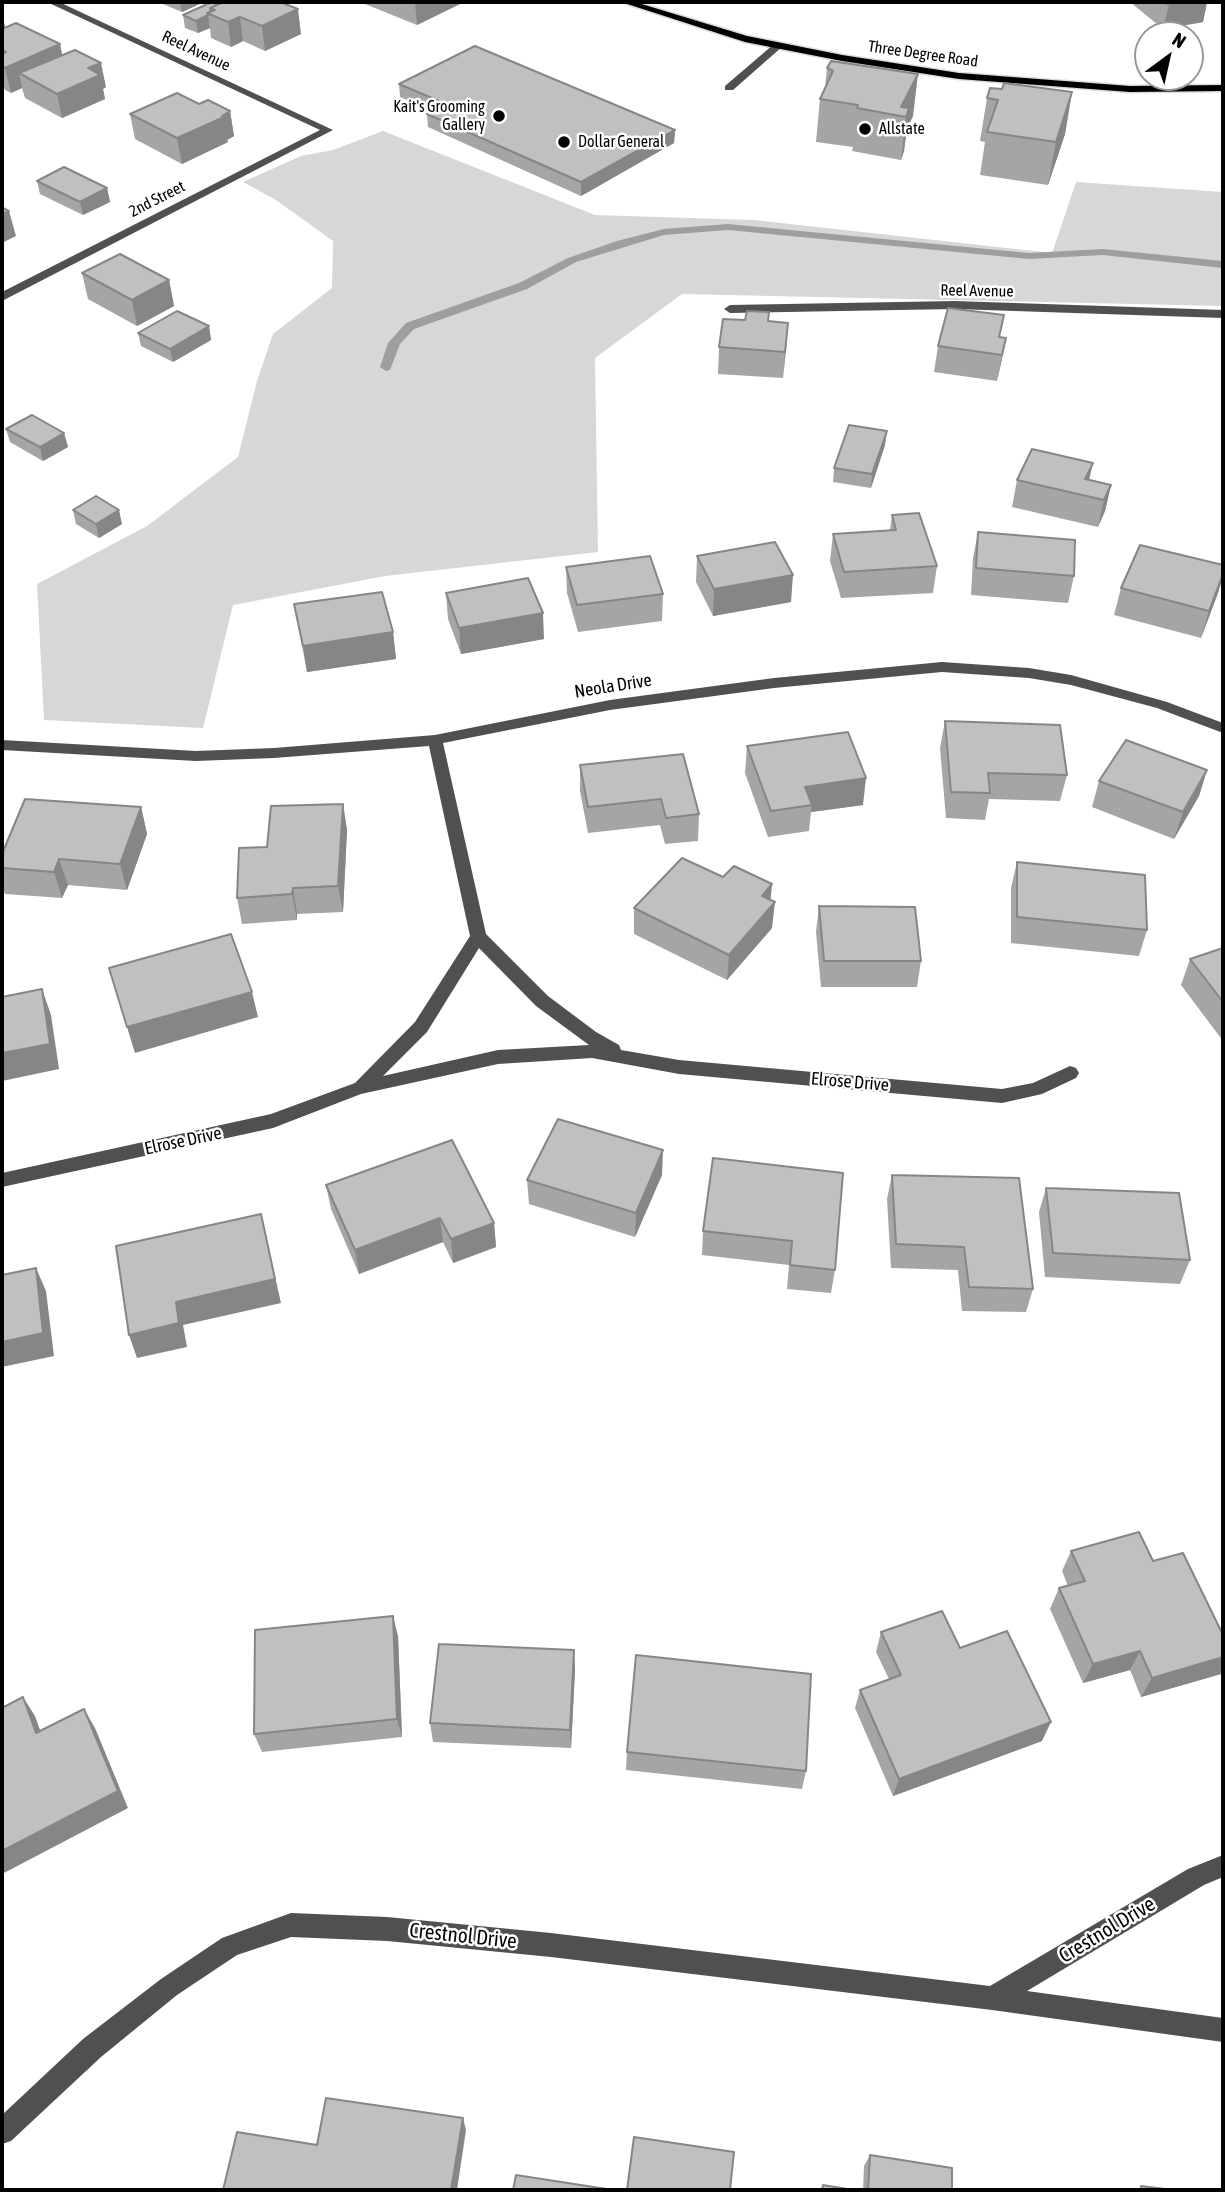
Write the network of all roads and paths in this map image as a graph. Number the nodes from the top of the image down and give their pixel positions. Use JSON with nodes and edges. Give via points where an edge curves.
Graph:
{"nodes":[{"id":1,"x":52,"y":2,"type":"edge"},
{"id":2,"x":626,"y":2,"type":"edge"},
{"id":3,"x":778,"y":46,"type":"junction"},
{"id":4,"x":729,"y":88,"type":"dead end"},
{"id":5,"x":1223,"y":88,"type":"edge"},
{"id":6,"x":328,"y":130,"type":"joint"},
{"id":7,"x":2,"y":297,"type":"edge"},
{"id":8,"x":730,"y":309,"type":"dead end"},
{"id":9,"x":1223,"y":314,"type":"edge"},
{"id":10,"x":1223,"y":728,"type":"edge"},
{"id":11,"x":435,"y":740,"type":"junction"},
{"id":12,"x":2,"y":745,"type":"edge"},
{"id":13,"x":478,"y":936,"type":"junction"},
{"id":14,"x":626,"y":1057,"type":"junction"},
{"id":15,"x":1070,"y":1073,"type":"dead end"},
{"id":16,"x":359,"y":1088,"type":"junction"},
{"id":17,"x":2,"y":1180,"type":"edge"},
{"id":18,"x":1223,"y":1866,"type":"edge"},
{"id":19,"x":992,"y":1998,"type":"junction"},
{"id":20,"x":1223,"y":2030,"type":"edge"},
{"id":21,"x":2,"y":2132,"type":"edge"}],
"edges":[{"from":1,"to":6,"type":"street","name":"Reel Avenue"},
{"from":2,"to":3,"type":"main road","name":"Three Degree Road"},
{"from":3,"to":4,"type":"street"},
{"from":3,"to":5,"type":"main road","name":"Three Degree Road","via":[[959,76],[1130,89]]},
{"from":6,"to":7,"type":"street","name":"2nd Street"},
{"from":8,"to":9,"type":"street","name":"Reel Avenue","via":[[956,305]]},
{"from":10,"to":11,"type":"street","name":"Neola Drive","via":[[1082,683],[1029,673],[942,667],[774,682],[610,705]]},
{"from":11,"to":12,"type":"street","name":"Neola Drive","via":[[196,756]]},
{"from":11,"to":13,"type":"street"},
{"from":13,"to":14,"type":"street","name":"Elrose Drive","via":[[542,1001]]},
{"from":13,"to":16,"type":"street","name":"Elrose Drive","via":[[421,1027]]},
{"from":14,"to":15,"type":"street","name":"Elrose Drive","via":[[679,1067],[1002,1096],[1036,1089]]},
{"from":14,"to":16,"type":"street","name":"Elrose Drive","via":[[592,1051],[498,1057]]},
{"from":16,"to":17,"type":"street","name":"Elrose Drive","via":[[273,1121]]},
{"from":18,"to":19,"type":"street","name":"Crestnol Drive","via":[[1196,1877]]},
{"from":19,"to":20,"type":"street","name":"Crestnol Drive"},
{"from":19,"to":21,"type":"street","name":"Crestnol Drive","via":[[551,1945],[291,1925],[230,1946],[169,1987],[92,2049]]}]}
